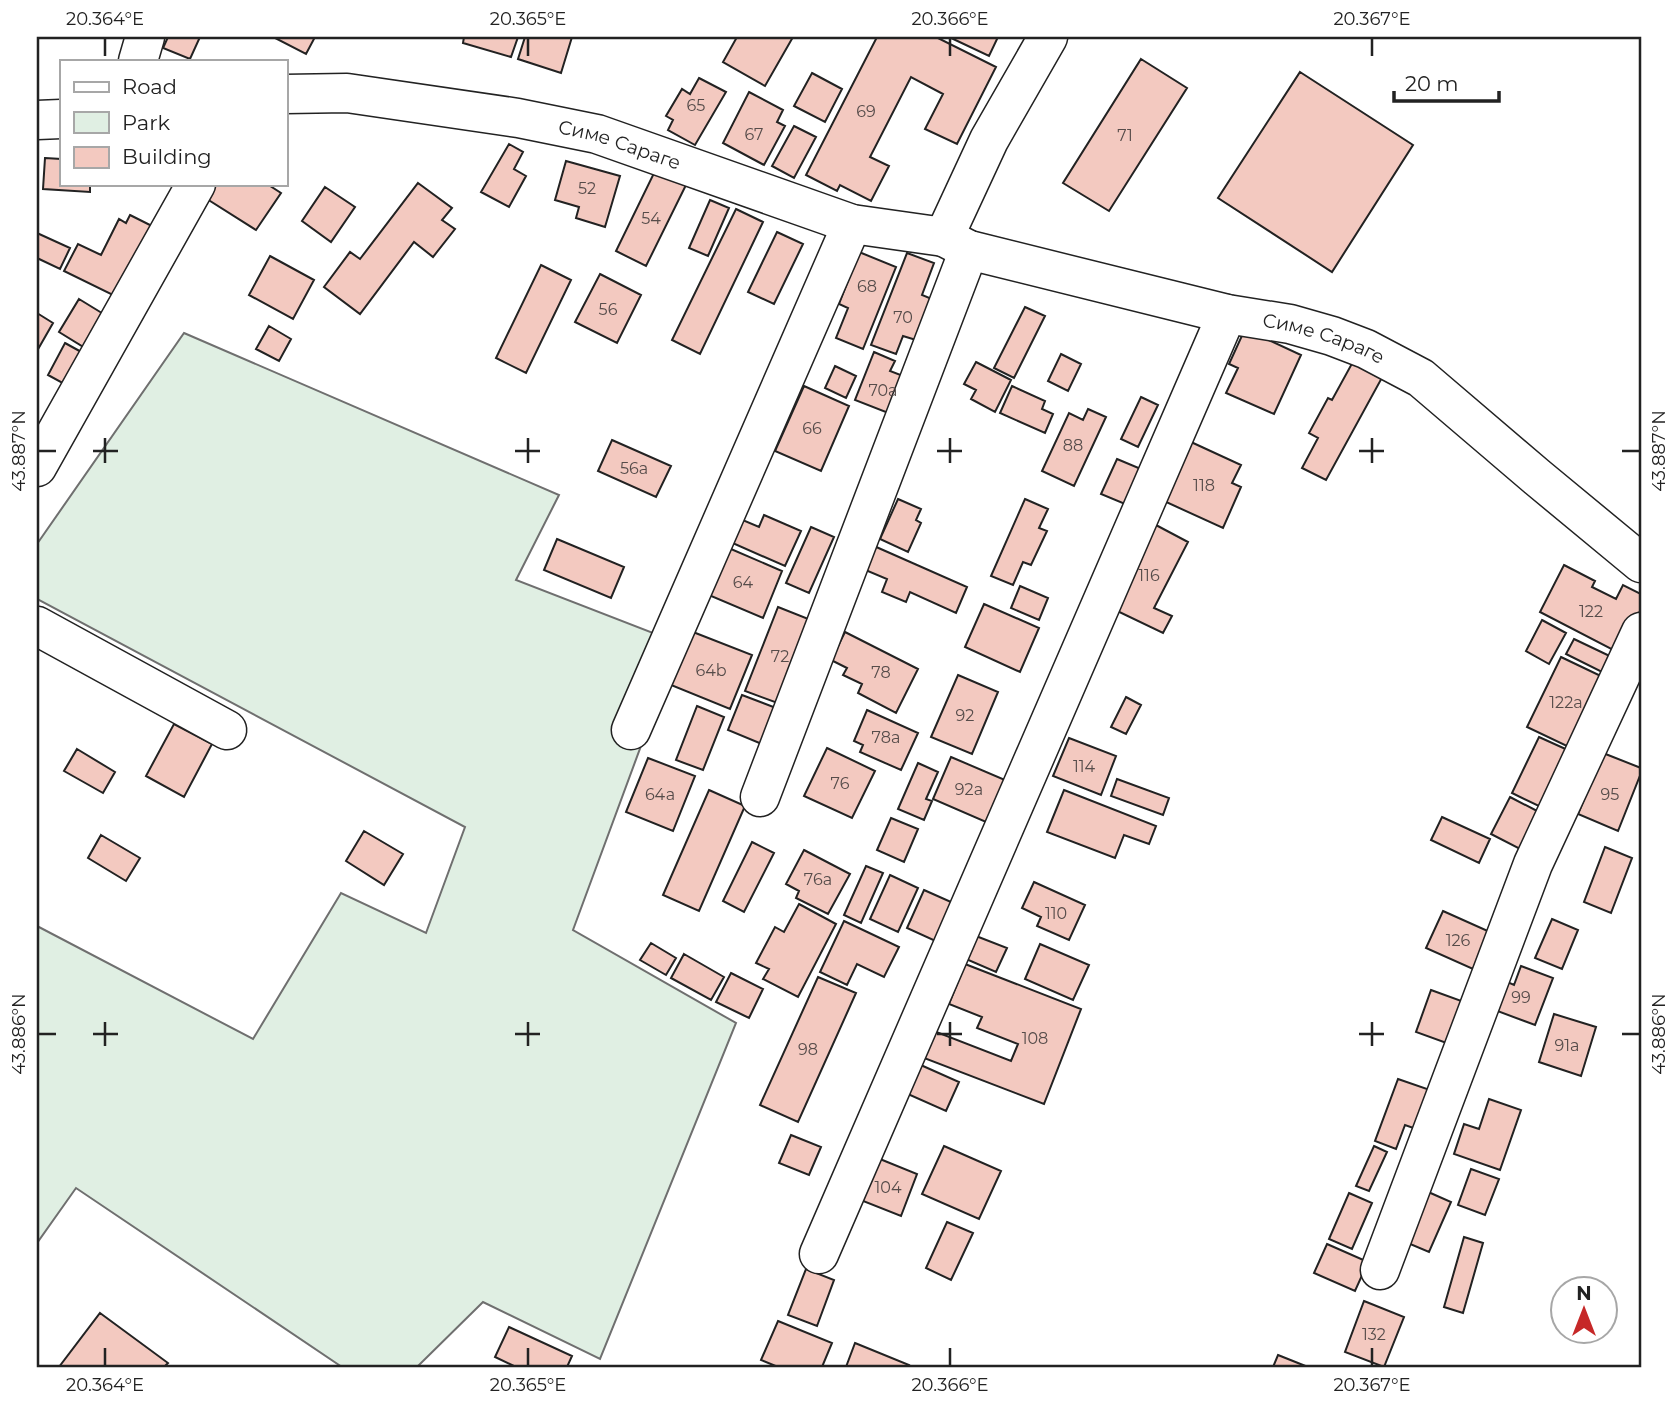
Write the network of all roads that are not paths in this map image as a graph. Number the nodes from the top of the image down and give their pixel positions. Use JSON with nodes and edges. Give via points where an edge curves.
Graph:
{"nodes":[{"id":1,"x":145,"y":37,"type":"edge"},
{"id":2,"x":1048,"y":37,"type":"edge"},
{"id":3,"x":138,"y":60,"type":"edge"},
{"id":4,"x":287,"y":94,"type":"edge"},
{"id":5,"x":60,"y":119,"type":"edge"},
{"id":6,"x":37,"y":120,"type":"edge"},
{"id":7,"x":195,"y":186,"type":"edge"},
{"id":8,"x":852,"y":224,"type":"junction"},
{"id":9,"x":957,"y":243,"type":"junction"},
{"id":10,"x":1227,"y":314,"type":"junction"},
{"id":11,"x":37,"y":467,"type":"edge"},
{"id":12,"x":1641,"y":563,"type":"edge"},
{"id":13,"x":37,"y":626,"type":"edge"},
{"id":14,"x":1641,"y":632,"type":"edge"},
{"id":15,"x":228,"y":730,"type":"dead end"},
{"id":16,"x":631,"y":730,"type":"dead end"},
{"id":17,"x":760,"y":797,"type":"dead end"},
{"id":18,"x":819,"y":1254,"type":"dead end"},
{"id":19,"x":1380,"y":1270,"type":"dead end"}],
"edges":[{"from":1,"to":3,"type":"street"},
{"from":2,"to":9,"type":"street","via":[[989,140]]},
{"from":4,"to":8,"type":"street","name":"Симе Сараге","via":[[347,93],[597,134]]},
{"from":5,"to":6,"type":"street"},
{"from":7,"to":11,"type":"street"},
{"from":8,"to":9,"type":"street","name":"Симе Сараге"},
{"from":8,"to":16,"type":"street"},
{"from":9,"to":10,"type":"street","name":"Симе Сараге"},
{"from":9,"to":17,"type":"street"},
{"from":10,"to":12,"type":"street","name":"Симе Сараге","via":[[1332,336],[1420,378]]},
{"from":10,"to":18,"type":"street"},
{"from":13,"to":15,"type":"street"},
{"from":14,"to":19,"type":"street","via":[[1533,864]]}]}
